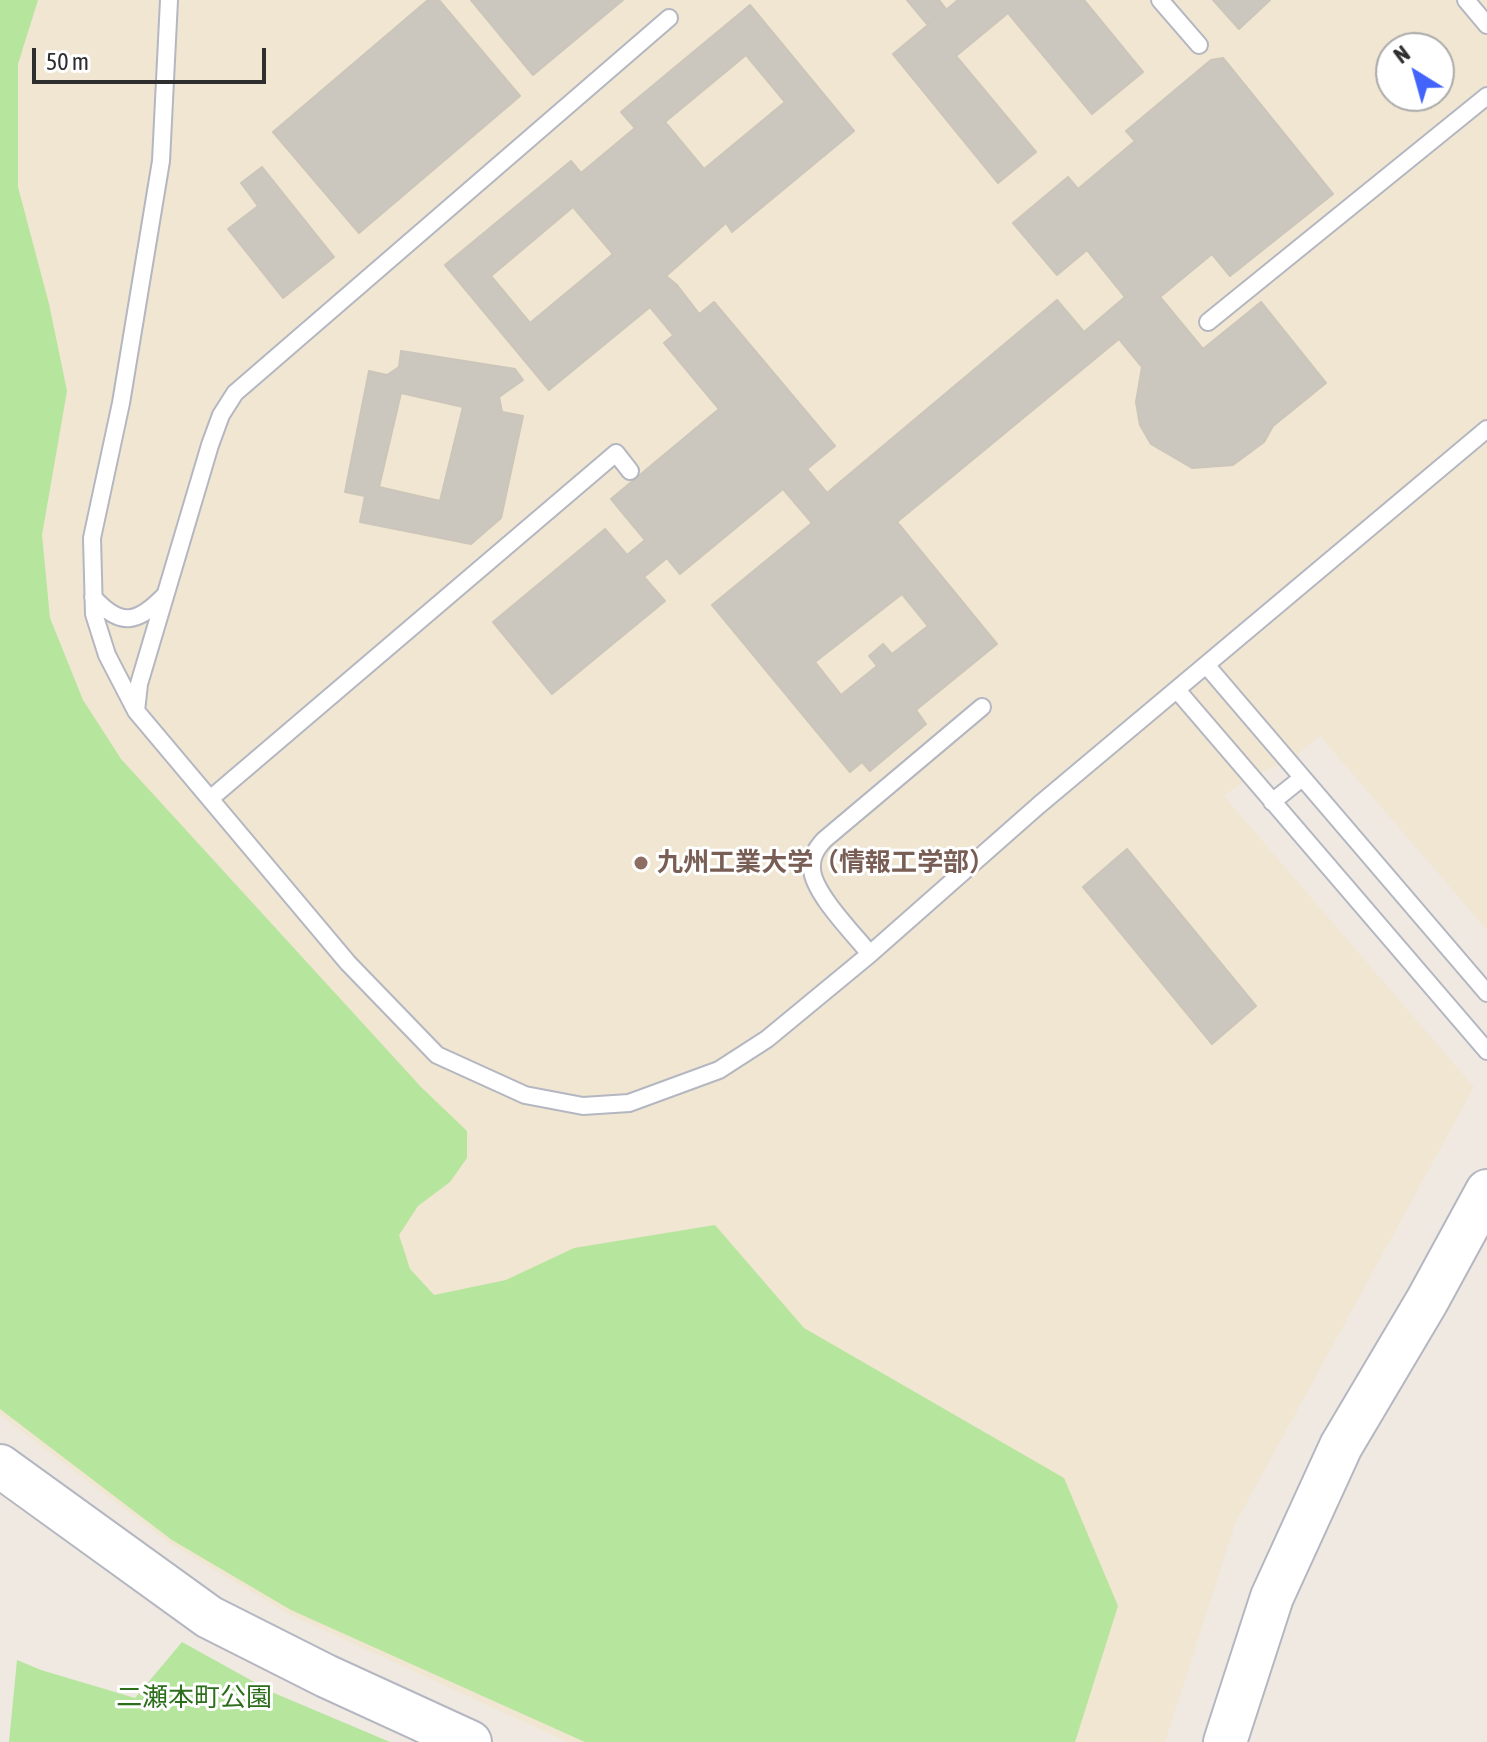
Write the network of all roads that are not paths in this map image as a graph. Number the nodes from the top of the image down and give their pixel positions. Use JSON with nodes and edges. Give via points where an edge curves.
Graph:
{"nodes":[{"id":1,"x":169,"y":0,"type":"edge"},
{"id":2,"x":1160,"y":0,"type":"edge"},
{"id":3,"x":1466,"y":0,"type":"edge"},
{"id":4,"x":669,"y":18,"type":"dead end"},
{"id":5,"x":1487,"y":25,"type":"edge"},
{"id":6,"x":1199,"y":45,"type":"dead end"},
{"id":7,"x":1487,"y":96,"type":"edge"},
{"id":8,"x":1208,"y":322,"type":"dead end"},
{"id":9,"x":1487,"y":429,"type":"edge"},
{"id":10,"x":630,"y":471,"type":"dead end"},
{"id":11,"x":166,"y":595,"type":"junction"},
{"id":12,"x":93,"y":597,"type":"junction"},
{"id":13,"x":1207,"y":666,"type":"junction"},
{"id":14,"x":1177,"y":690,"type":"junction"},
{"id":15,"x":982,"y":707,"type":"dead end"},
{"id":16,"x":136,"y":711,"type":"junction"},
{"id":17,"x":1302,"y":778,"type":"junction"},
{"id":18,"x":210,"y":799,"type":"junction"},
{"id":19,"x":1272,"y":802,"type":"junction"},
{"id":20,"x":870,"y":954,"type":"junction"},
{"id":21,"x":1487,"y":993,"type":"edge"},
{"id":22,"x":1487,"y":1051,"type":"edge"},
{"id":23,"x":1487,"y":1191,"type":"edge"},
{"id":24,"x":0,"y":1466,"type":"edge"},
{"id":25,"x":470,"y":1742,"type":"edge"},
{"id":26,"x":1225,"y":1742,"type":"edge"}],
"edges":[{"from":1,"to":12,"type":"lane","via":[[161,161],[121,403],[92,538]]},
{"from":2,"to":6,"type":"lane"},
{"from":3,"to":5,"type":"lane"},
{"from":4,"to":11,"type":"lane","via":[[235,393],[210,445]]},
{"from":7,"to":8,"type":"lane"},
{"from":9,"to":13,"type":"lane"},
{"from":10,"to":18,"type":"lane","via":[[616,453]]},
{"from":11,"to":12,"type":"lane","via":[[151,611],[118,619]]},
{"from":11,"to":16,"type":"lane"},
{"from":12,"to":16,"type":"lane","via":[[107,655]]},
{"from":13,"to":14,"type":"lane"},
{"from":13,"to":17,"type":"lane"},
{"from":14,"to":19,"type":"lane"},
{"from":14,"to":20,"type":"lane"},
{"from":15,"to":20,"type":"lane","via":[[814,853],[812,871],[819,889]]},
{"from":16,"to":18,"type":"lane"},
{"from":17,"to":19,"type":"lane"},
{"from":17,"to":21,"type":"lane"},
{"from":18,"to":20,"type":"lane","via":[[348,963],[437,1055],[525,1095],[583,1106],[629,1103],[719,1070],[767,1039]]},
{"from":19,"to":22,"type":"lane"},
{"from":23,"to":26,"type":"street","via":[[1341,1446],[1272,1597]]},
{"from":24,"to":25,"type":"street","via":[[209,1617]]}]}
